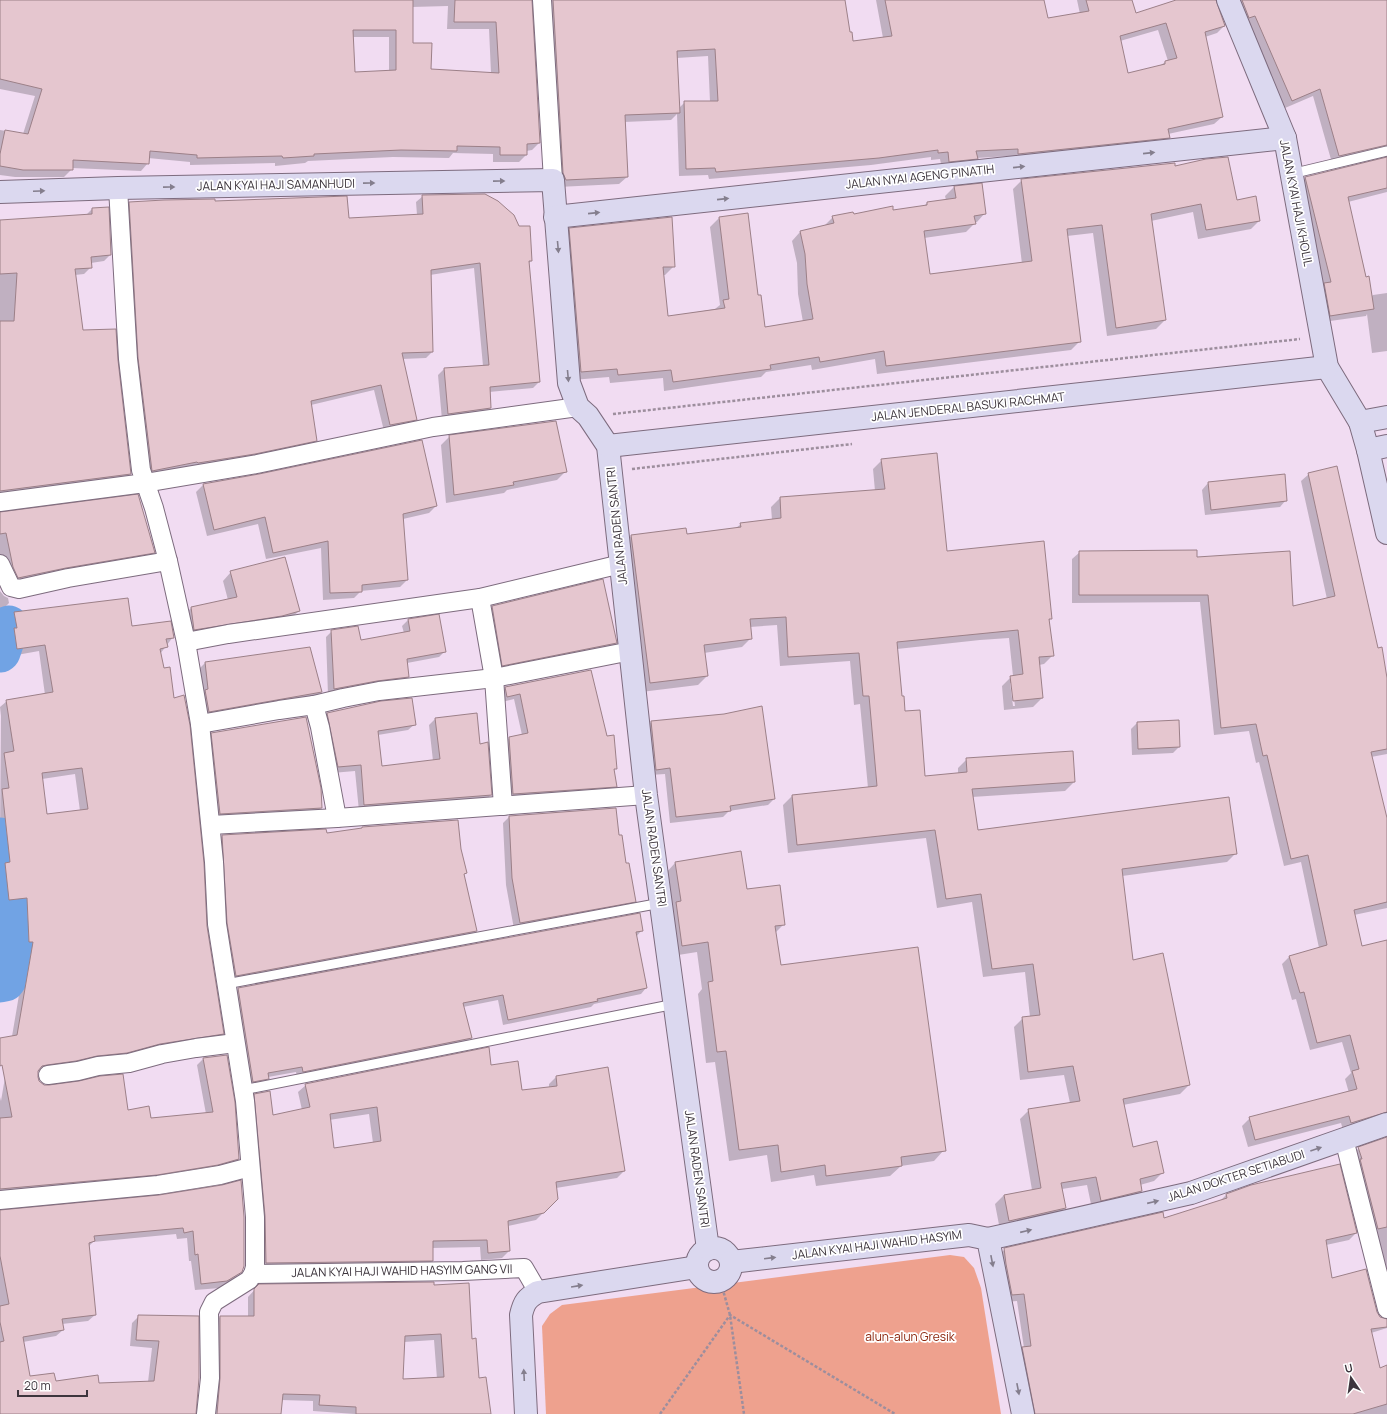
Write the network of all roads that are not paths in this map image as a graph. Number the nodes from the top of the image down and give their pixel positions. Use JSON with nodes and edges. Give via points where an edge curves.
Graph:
{"nodes":[{"id":1,"x":542,"y":0,"type":"edge"},
{"id":2,"x":1228,"y":0,"type":"edge"},
{"id":3,"x":1285,"y":138,"type":"junction"},
{"id":4,"x":1387,"y":151,"type":"edge"},
{"id":5,"x":1291,"y":174,"type":"junction"},
{"id":6,"x":553,"y":180,"type":"junction"},
{"id":7,"x":118,"y":188,"type":"junction"},
{"id":8,"x":0,"y":192,"type":"edge"},
{"id":9,"x":555,"y":217,"type":"junction"},
{"id":10,"x":1327,"y":367,"type":"junction"},
{"id":11,"x":583,"y":412,"type":"junction"},
{"id":12,"x":1387,"y":416,"type":"edge"},
{"id":13,"x":1360,"y":422,"type":"junction"},
{"id":14,"x":608,"y":446,"type":"junction"},
{"id":15,"x":1377,"y":448,"type":"edge"},
{"id":16,"x":145,"y":483,"type":"junction"},
{"id":17,"x":0,"y":502,"type":"edge"},
{"id":18,"x":1387,"y":533,"type":"edge"},
{"id":19,"x":168,"y":561,"type":"junction"},
{"id":20,"x":0,"y":564,"type":"edge"},
{"id":21,"x":621,"y":564,"type":"junction"},
{"id":22,"x":480,"y":598,"type":"junction"},
{"id":23,"x":186,"y":642,"type":"junction"},
{"id":24,"x":631,"y":651,"type":"junction"},
{"id":25,"x":494,"y":678,"type":"junction"},
{"id":26,"x":314,"y":705,"type":"junction"},
{"id":27,"x":200,"y":724,"type":"junction"},
{"id":28,"x":646,"y":795,"type":"junction"},
{"id":29,"x":503,"y":806,"type":"junction"},
{"id":30,"x":337,"y":818,"type":"junction"},
{"id":31,"x":211,"y":825,"type":"junction"},
{"id":32,"x":661,"y":903,"type":"junction"},
{"id":33,"x":226,"y":984,"type":"junction"},
{"id":34,"x":675,"y":1004,"type":"junction"},
{"id":35,"x":235,"y":1043,"type":"junction"},
{"id":36,"x":48,"y":1075,"type":"dead end"},
{"id":37,"x":243,"y":1090,"type":"junction"},
{"id":38,"x":1387,"y":1124,"type":"edge"},
{"id":39,"x":1344,"y":1139,"type":"junction"},
{"id":40,"x":250,"y":1167,"type":"junction"},
{"id":41,"x":0,"y":1200,"type":"edge"},
{"id":42,"x":988,"y":1239,"type":"junction"},
{"id":43,"x":708,"y":1249,"type":"junction"},
{"id":44,"x":697,"y":1267,"type":"junction"},
{"id":45,"x":726,"y":1271,"type":"junction"},
{"id":46,"x":253,"y":1274,"type":"junction"},
{"id":47,"x":538,"y":1292,"type":"junction"},
{"id":48,"x":1387,"y":1309,"type":"edge"},
{"id":49,"x":206,"y":1414,"type":"edge"},
{"id":50,"x":526,"y":1414,"type":"edge"},
{"id":51,"x":1023,"y":1414,"type":"edge"}],
"edges":[{"from":1,"to":6,"type":"street"},
{"from":2,"to":3,"type":"main road","name":"JALAN KYAI HAJI KHOLIL"},
{"from":3,"to":5,"type":"main road","name":"JALAN KYAI HAJI KHOLIL"},
{"from":9,"to":3,"type":"main road","name":"JALAN NYAI AGENG PINATIH","one_way":true},
{"from":4,"to":5,"type":"lane"},
{"from":5,"to":10,"type":"main road","name":"JALAN KYAI HAJI KHOLIL"},
{"from":7,"to":6,"type":"main road","name":"JALAN KYAI HAJI SAMANHUDI","one_way":true},
{"from":6,"to":9,"type":"main road"},
{"from":8,"to":7,"type":"main road","name":"JALAN KYAI HAJI SAMANHUDI","one_way":true},
{"from":7,"to":16,"type":"street","via":[[128,359],[141,470]]},
{"from":9,"to":11,"type":"main road","one_way":true,"via":[[568,383]]},
{"from":10,"to":13,"type":"main road"},
{"from":10,"to":14,"type":"main road","name":"JALAN JENDERAL BASUKI RACHMAT"},
{"from":11,"to":14,"type":"main road"},
{"from":11,"to":16,"type":"street","via":[[433,427],[257,464]]},
{"from":12,"to":13,"type":"main road"},
{"from":13,"to":15,"type":"main road"},
{"from":14,"to":21,"type":"main road","name":"JALAN RADEN SANTRI"},
{"from":15,"to":18,"type":"main road"},
{"from":16,"to":17,"type":"street"},
{"from":16,"to":19,"type":"street"},
{"from":19,"to":20,"type":"street","via":[[19,588],[11,587]]},
{"from":19,"to":23,"type":"street"},
{"from":21,"to":22,"type":"street"},
{"from":21,"to":24,"type":"main road","name":"JALAN RADEN SANTRI"},
{"from":22,"to":23,"type":"street"},
{"from":22,"to":25,"type":"street"},
{"from":23,"to":27,"type":"street"},
{"from":24,"to":25,"type":"street"},
{"from":24,"to":28,"type":"main road","name":"JALAN RADEN SANTRI"},
{"from":25,"to":26,"type":"street","via":[[379,691]]},
{"from":25,"to":29,"type":"street"},
{"from":26,"to":27,"type":"street"},
{"from":26,"to":30,"type":"street"},
{"from":27,"to":31,"type":"street"},
{"from":28,"to":29,"type":"street"},
{"from":28,"to":32,"type":"main road","name":"JALAN RADEN SANTRI"},
{"from":29,"to":30,"type":"street"},
{"from":30,"to":31,"type":"street"},
{"from":31,"to":33,"type":"street","via":[[217,924]]},
{"from":32,"to":33,"type":"lane"},
{"from":32,"to":34,"type":"main road","name":"JALAN RADEN SANTRI"},
{"from":33,"to":35,"type":"street"},
{"from":34,"to":37,"type":"lane"},
{"from":34,"to":43,"type":"main road","name":"JALAN RADEN SANTRI"},
{"from":35,"to":36,"type":"street"},
{"from":35,"to":37,"type":"street"},
{"from":37,"to":40,"type":"street"},
{"from":38,"to":39,"type":"main road","name":"JALAN DOKTER SETIABUDI"},
{"from":42,"to":39,"type":"main road","name":"JALAN DOKTER SETIABUDI","one_way":true,"via":[[1191,1193]]},
{"from":39,"to":48,"type":"street"},
{"from":40,"to":41,"type":"street","via":[[220,1176],[158,1185]]},
{"from":40,"to":46,"type":"street","via":[[255,1217]]},
{"from":45,"to":42,"type":"main road","name":"JALAN KYAI HAJI WAHID HASYIM","one_way":true,"via":[[969,1235]]},
{"from":42,"to":51,"type":"main road","one_way":true},
{"from":43,"to":44,"type":"main road","via":[[702,1253]]},
{"from":43,"to":45,"type":"main road","via":[[723,1250],[728,1255]]},
{"from":44,"to":45,"type":"main road","via":[[700,1274],[713,1282]]},
{"from":47,"to":44,"type":"main road","one_way":true},
{"from":46,"to":47,"type":"street","name":"JALAN KYAI HAJI WAHID HASYIM GANG VII","via":[[524,1268]]},
{"from":46,"to":49,"type":"street","via":[[214,1302],[209,1312],[210,1378]]},
{"from":50,"to":47,"type":"main road","one_way":true,"via":[[521,1315],[523,1305],[529,1297]]}]}
